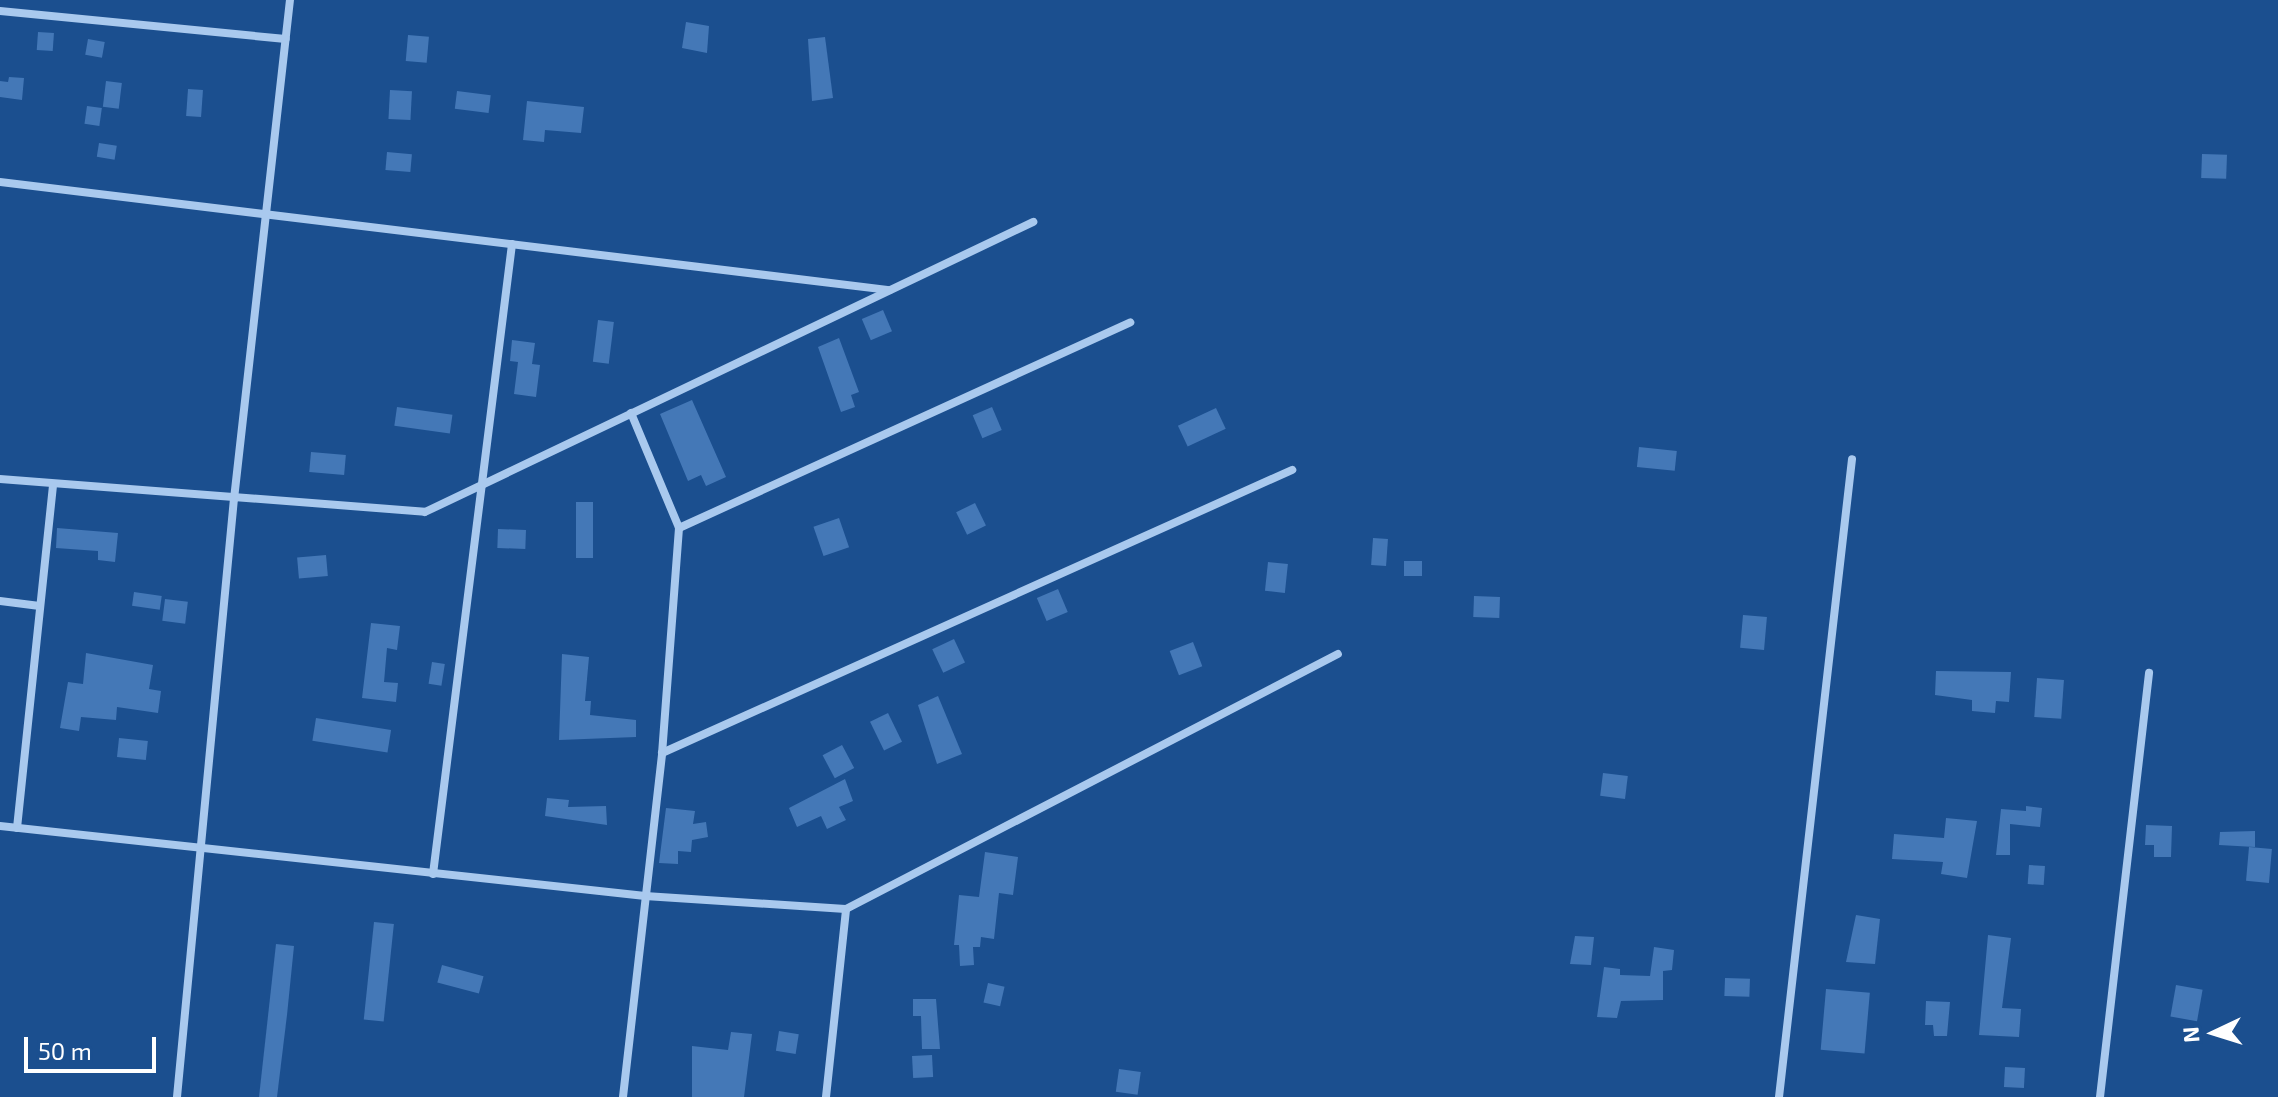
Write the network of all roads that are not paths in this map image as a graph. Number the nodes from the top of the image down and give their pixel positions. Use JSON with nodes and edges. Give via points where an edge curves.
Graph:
{"nodes":[{"id":1,"x":290,"y":0,"type":"edge"},
{"id":2,"x":0,"y":11,"type":"edge"},
{"id":3,"x":286,"y":39,"type":"junction"},
{"id":4,"x":0,"y":182,"type":"edge"},
{"id":5,"x":266,"y":214,"type":"junction"},
{"id":6,"x":1033,"y":222,"type":"dead end"},
{"id":7,"x":512,"y":244,"type":"junction"},
{"id":8,"x":889,"y":290,"type":"junction"},
{"id":9,"x":1130,"y":322,"type":"dead end"},
{"id":10,"x":631,"y":413,"type":"junction"},
{"id":11,"x":1852,"y":459,"type":"dead end"},
{"id":12,"x":1292,"y":470,"type":"dead end"},
{"id":13,"x":0,"y":479,"type":"edge"},
{"id":14,"x":53,"y":484,"type":"junction"},
{"id":15,"x":482,"y":484,"type":"junction"},
{"id":16,"x":234,"y":499,"type":"junction"},
{"id":17,"x":679,"y":528,"type":"junction"},
{"id":18,"x":0,"y":601,"type":"edge"},
{"id":19,"x":40,"y":606,"type":"junction"},
{"id":20,"x":1338,"y":654,"type":"dead end"},
{"id":21,"x":2149,"y":673,"type":"dead end"},
{"id":22,"x":662,"y":753,"type":"junction"},
{"id":23,"x":0,"y":826,"type":"edge"},
{"id":24,"x":17,"y":828,"type":"junction"},
{"id":25,"x":201,"y":850,"type":"junction"},
{"id":26,"x":433,"y":874,"type":"junction"},
{"id":27,"x":645,"y":896,"type":"junction"},
{"id":28,"x":846,"y":909,"type":"junction"},
{"id":29,"x":177,"y":1097,"type":"edge"},
{"id":30,"x":623,"y":1097,"type":"edge"},
{"id":31,"x":826,"y":1097,"type":"edge"},
{"id":32,"x":1779,"y":1097,"type":"edge"},
{"id":33,"x":2100,"y":1097,"type":"edge"}],
"edges":[{"from":1,"to":3,"type":"street"},
{"from":2,"to":3,"type":"street"},
{"from":3,"to":5,"type":"street"},
{"from":4,"to":5,"type":"street"},
{"from":5,"to":7,"type":"street"},
{"from":5,"to":16,"type":"street"},
{"from":6,"to":8,"type":"street"},
{"from":7,"to":8,"type":"street"},
{"from":7,"to":15,"type":"street"},
{"from":8,"to":10,"type":"street"},
{"from":9,"to":17,"type":"street"},
{"from":10,"to":15,"type":"street"},
{"from":10,"to":17,"type":"street"},
{"from":11,"to":32,"type":"street"},
{"from":12,"to":22,"type":"street"},
{"from":13,"to":14,"type":"street"},
{"from":14,"to":16,"type":"street"},
{"from":14,"to":19,"type":"street"},
{"from":15,"to":16,"type":"street","via":[[425,512]]},
{"from":15,"to":26,"type":"street"},
{"from":16,"to":25,"type":"street"},
{"from":17,"to":22,"type":"street"},
{"from":18,"to":19,"type":"street"},
{"from":19,"to":24,"type":"street"},
{"from":20,"to":28,"type":"street"},
{"from":21,"to":33,"type":"street"},
{"from":22,"to":27,"type":"street"},
{"from":23,"to":24,"type":"street"},
{"from":24,"to":25,"type":"street"},
{"from":25,"to":26,"type":"street"},
{"from":25,"to":29,"type":"street"},
{"from":26,"to":27,"type":"street"},
{"from":27,"to":28,"type":"street"},
{"from":27,"to":30,"type":"street"},
{"from":28,"to":31,"type":"street"}]}
